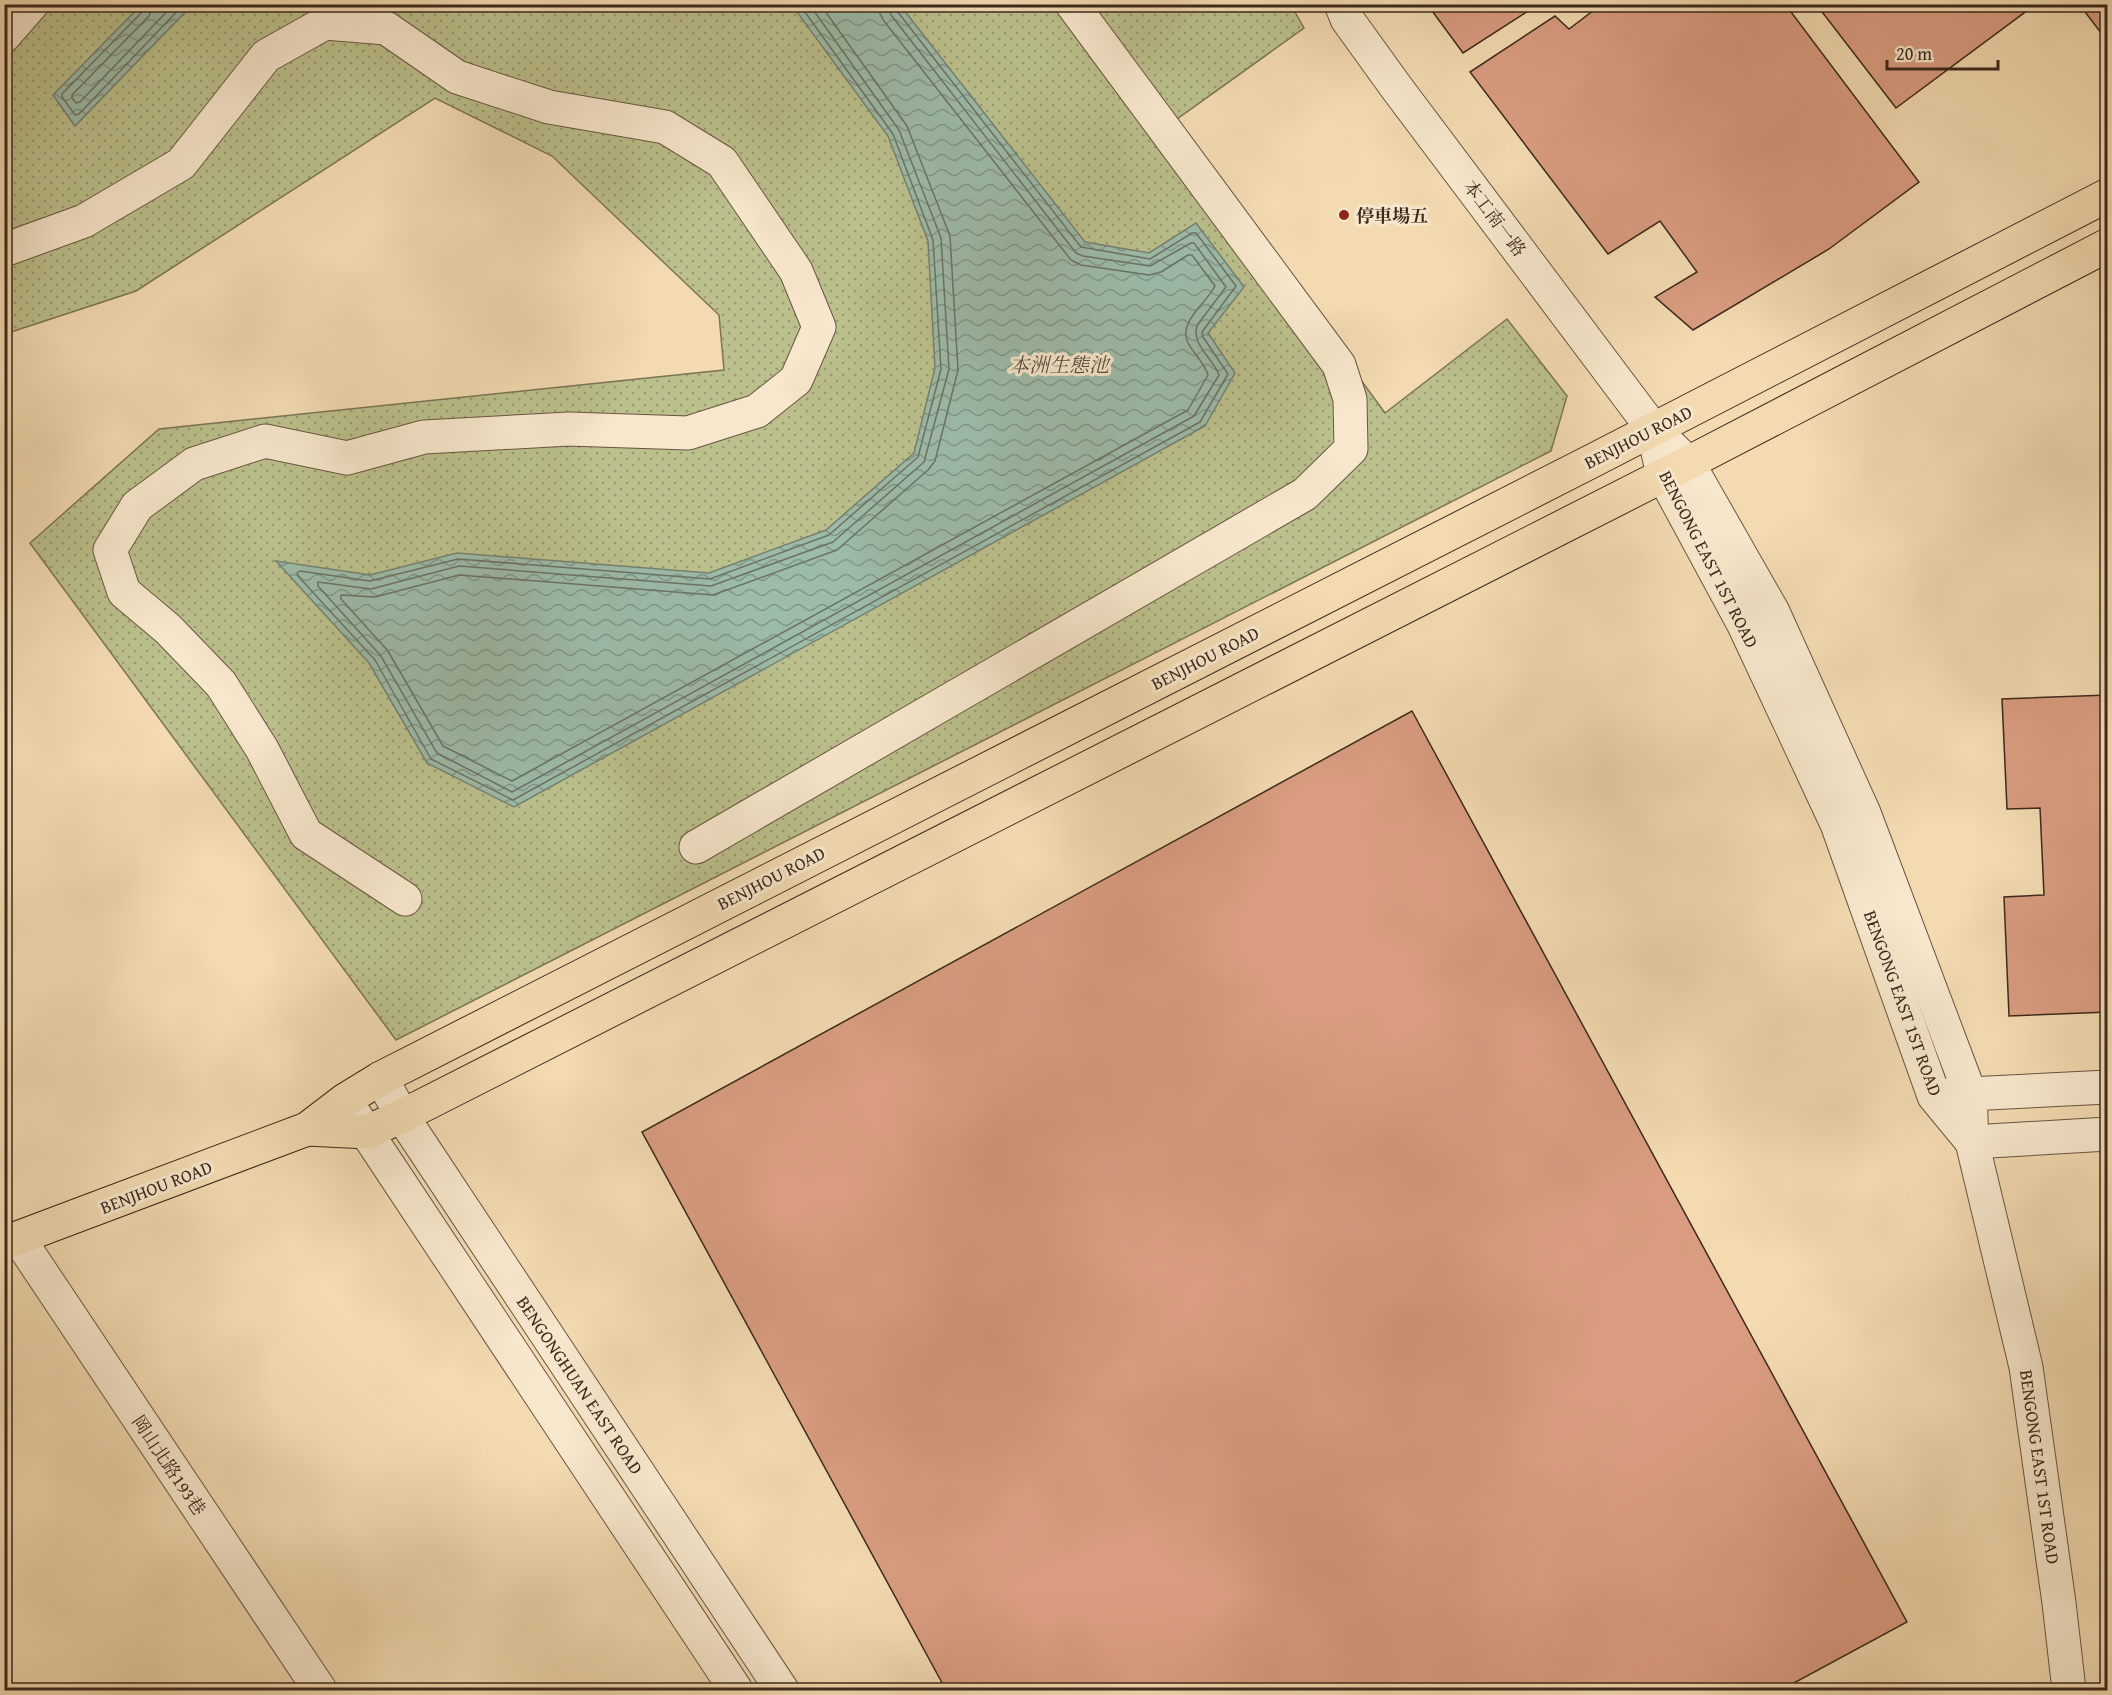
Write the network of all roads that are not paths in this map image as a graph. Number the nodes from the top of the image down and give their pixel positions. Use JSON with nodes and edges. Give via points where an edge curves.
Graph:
{"nodes":[{"id":1,"x":32,"y":4,"type":"edge"},
{"id":2,"x":1072,"y":4,"type":"edge"},
{"id":3,"x":1341,"y":4,"type":"edge"},
{"id":4,"x":4,"y":36,"type":"edge"},
{"id":5,"x":2108,"y":195,"type":"edge"},
{"id":6,"x":2108,"y":245,"type":"edge"},
{"id":7,"x":4,"y":250,"type":"edge"},
{"id":8,"x":1653,"y":429,"type":"junction"},
{"id":9,"x":1676,"y":469,"type":"junction"},
{"id":10,"x":696,"y":847,"type":"dead end"},
{"id":11,"x":405,"y":899,"type":"dead end"},
{"id":12,"x":381,"y":1078,"type":"junction"},
{"id":13,"x":2108,"y":1087,"type":"edge"},
{"id":14,"x":1970,"y":1094,"type":"junction"},
{"id":15,"x":1934,"y":1096,"type":"junction"},
{"id":16,"x":345,"y":1100,"type":"junction"},
{"id":17,"x":402,"y":1116,"type":"junction"},
{"id":18,"x":307,"y":1129,"type":"junction"},
{"id":19,"x":367,"y":1132,"type":"junction"},
{"id":20,"x":2108,"y":1134,"type":"edge"},
{"id":21,"x":1972,"y":1142,"type":"junction"},
{"id":22,"x":12,"y":1241,"type":"edge"},
{"id":23,"x":320,"y":1690,"type":"edge"},
{"id":24,"x":736,"y":1690,"type":"edge"},
{"id":25,"x":782,"y":1690,"type":"edge"},
{"id":26,"x":2069,"y":1690,"type":"edge"}],
"edges":[{"from":1,"to":4,"type":"street"},
{"from":2,"to":10,"type":"street","via":[[1339,365],[1350,399],[1350,449],[1305,494]]},
{"from":3,"to":8,"type":"street","name":"本工南一路","via":[[1347,19],[1396,87]]},
{"from":5,"to":8,"type":"main road","name":"BENJHOU ROAD"},
{"from":6,"to":9,"type":"main road","name":"BENJHOU ROAD"},
{"from":7,"to":11,"type":"street","via":[[84,221],[181,164],[266,56],[325,23],[386,28],[457,77],[549,107],[665,127],[723,162],[796,271],[819,327],[795,380],[757,411],[688,434],[569,429],[424,437],[347,458],[266,441],[194,464],[137,506],[110,550],[124,592],[168,629],[221,684],[262,749],[306,834]]},
{"from":8,"to":9,"type":"street","name":"BENGONG EAST 1ST ROAD"},
{"from":8,"to":12,"type":"main road","name":"BENJHOU ROAD"},
{"from":9,"to":14,"type":"street","name":"BENGONG EAST 1ST ROAD","via":[[1773,612],[1864,813]]},
{"from":9,"to":15,"type":"street","name":"BENGONG EAST 1ST ROAD","via":[[1837,824]]},
{"from":9,"to":17,"type":"main road","name":"BENJHOU ROAD"},
{"from":12,"to":16,"type":"main road","name":"BENJHOU ROAD"},
{"from":12,"to":17,"type":"street","name":"BENGONGHUAN EAST ROAD"},
{"from":13,"to":14,"type":"street"},
{"from":14,"to":15,"type":"street"},
{"from":14,"to":21,"type":"street","name":"BENGONG EAST 1ST ROAD"},
{"from":15,"to":21,"type":"street","name":"BENGONG EAST 1ST ROAD"},
{"from":16,"to":18,"type":"main road","name":"BENJHOU ROAD"},
{"from":16,"to":19,"type":"street","name":"BENGONGHUAN EAST ROAD"},
{"from":17,"to":19,"type":"main road","name":"BENJHOU ROAD"},
{"from":17,"to":25,"type":"street","name":"BENGONGHUAN EAST ROAD"},
{"from":18,"to":19,"type":"main road","name":"BENJHOU ROAD"},
{"from":18,"to":22,"type":"main road","name":"BENJHOU ROAD"},
{"from":19,"to":24,"type":"street","name":"BENGONGHUAN EAST ROAD"},
{"from":20,"to":21,"type":"street"},
{"from":21,"to":26,"type":"street","name":"BENGONG EAST 1ST ROAD","via":[[2026,1367]]},
{"from":22,"to":23,"type":"street","name":"岡山北路193巷"}]}
